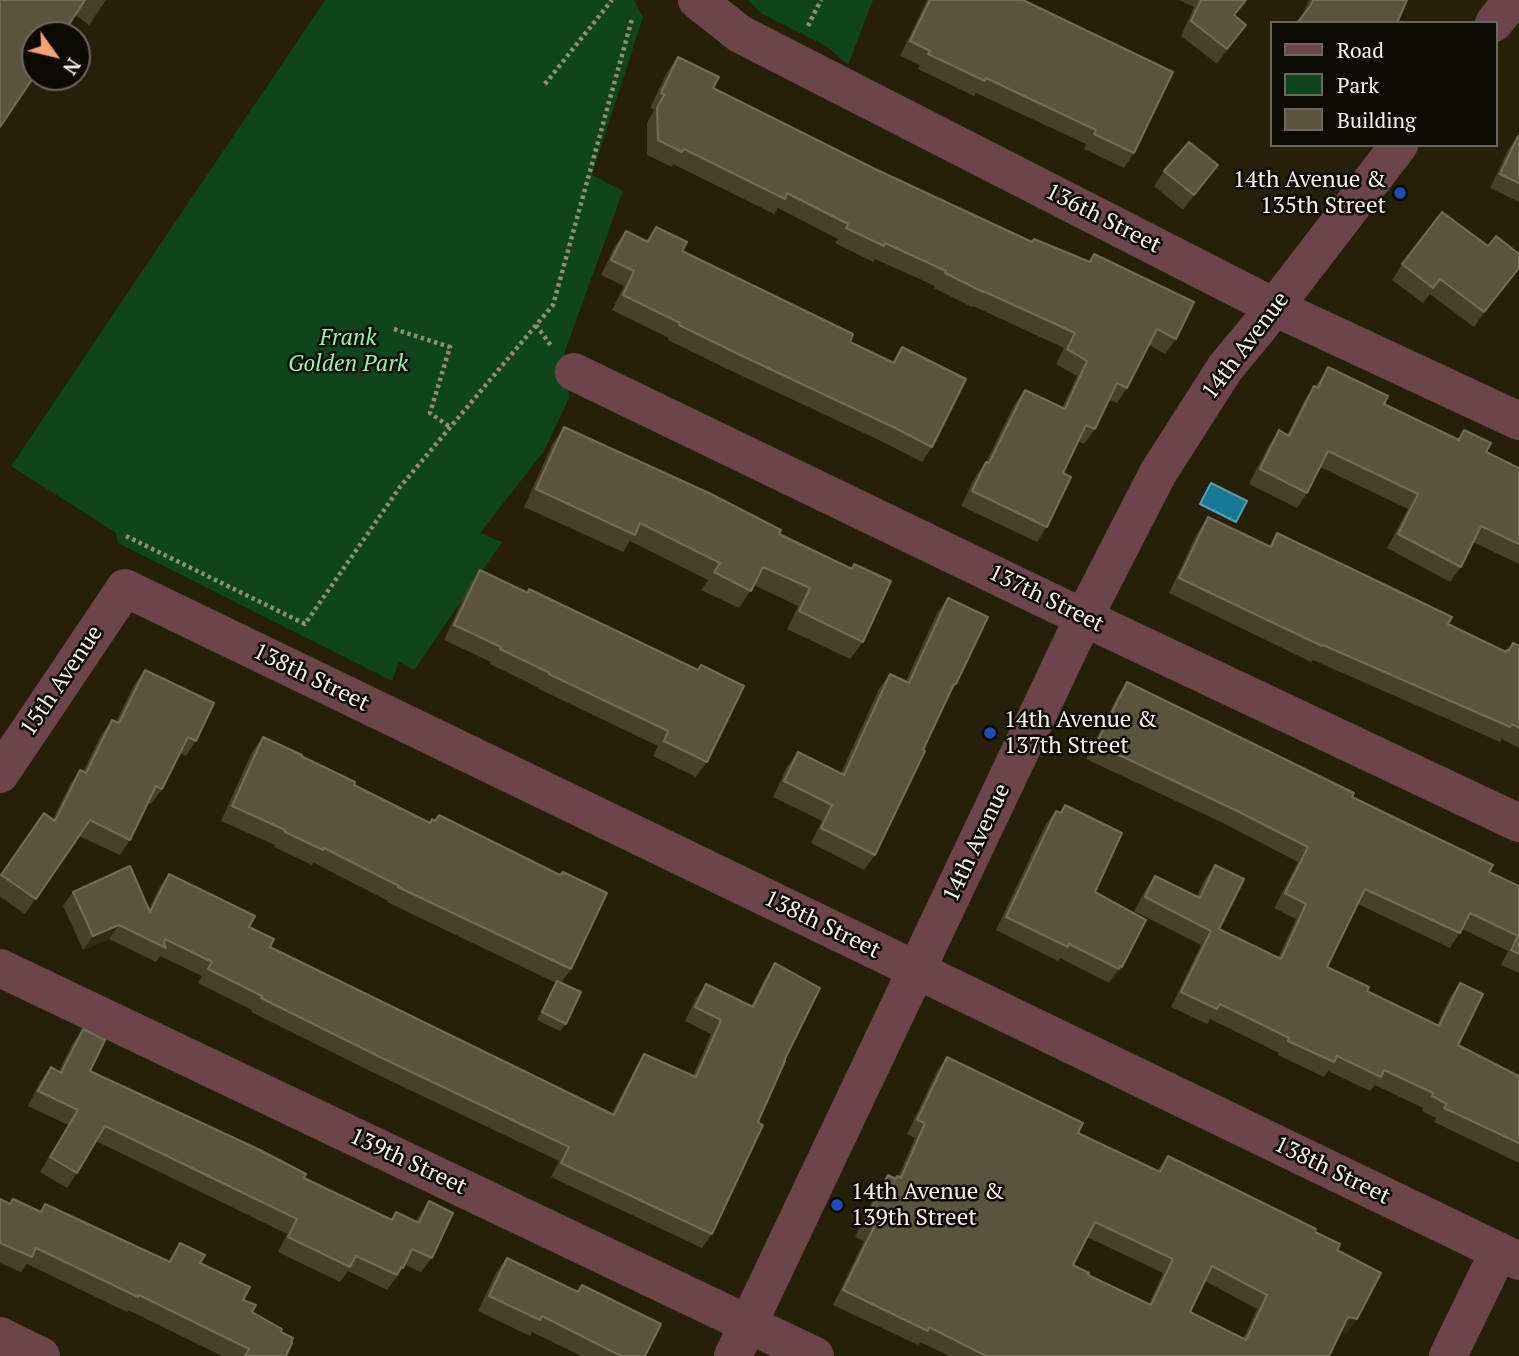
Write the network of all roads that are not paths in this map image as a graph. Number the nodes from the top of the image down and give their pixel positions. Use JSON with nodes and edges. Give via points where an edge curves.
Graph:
{"nodes":[{"id":1,"x":696,"y":0,"type":"edge"},
{"id":2,"x":1397,"y":147,"type":"edge"},
{"id":3,"x":1274,"y":307,"type":"junction"},
{"id":4,"x":574,"y":372,"type":"dead end"},
{"id":5,"x":1519,"y":421,"type":"edge"},
{"id":6,"x":125,"y":588,"type":"joint"},
{"id":7,"x":1084,"y":617,"type":"junction"},
{"id":8,"x":0,"y":774,"type":"edge"},
{"id":9,"x":1519,"y":823,"type":"edge"},
{"id":10,"x":0,"y":968,"type":"edge"},
{"id":11,"x":917,"y":971,"type":"junction"},
{"id":12,"x":1509,"y":1256,"type":"edge"},
{"id":13,"x":0,"y":1336,"type":"edge"},
{"id":14,"x":741,"y":1340,"type":"edge"},
{"id":15,"x":41,"y":1356,"type":"edge"},
{"id":16,"x":815,"y":1356,"type":"edge"},
{"id":17,"x":1448,"y":1356,"type":"edge"}],
"edges":[{"from":1,"to":3,"type":"street","name":"136th Street","via":[[740,34]]},
{"from":2,"to":3,"type":"street","name":"14th Avenue"},
{"from":3,"to":5,"type":"street","name":"136th Street"},
{"from":3,"to":7,"type":"street","name":"14th Avenue","via":[[1226,369],[1158,473]]},
{"from":4,"to":7,"type":"street","name":"137th Street"},
{"from":6,"to":8,"type":"street","name":"15th Avenue"},
{"from":6,"to":11,"type":"street","name":"138th Street"},
{"from":7,"to":9,"type":"street","name":"137th Street"},
{"from":7,"to":11,"type":"street","name":"14th Avenue"},
{"from":10,"to":14,"type":"street","name":"139th Street"},
{"from":11,"to":12,"type":"street","name":"138th Street"},
{"from":11,"to":14,"type":"street","name":"14th Avenue"},
{"from":12,"to":17,"type":"street"},
{"from":13,"to":15,"type":"street"},
{"from":14,"to":16,"type":"street","name":"139th Street"}]}
